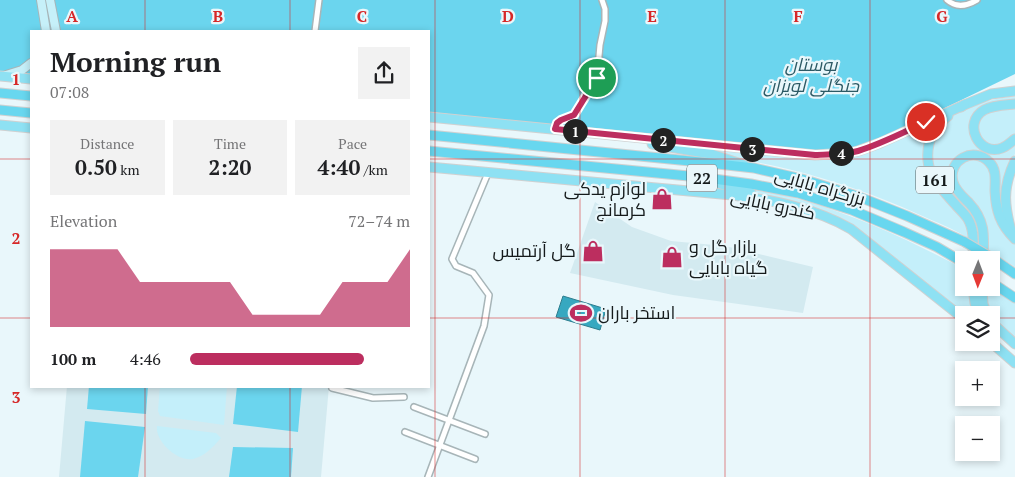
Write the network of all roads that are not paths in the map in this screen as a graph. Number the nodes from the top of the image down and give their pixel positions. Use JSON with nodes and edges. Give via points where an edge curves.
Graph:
{"nodes":[{"id":1,"x":41,"y":0,"type":"edge"},
{"id":2,"x":50,"y":0,"type":"edge"},
{"id":3,"x":319,"y":0,"type":"edge"},
{"id":4,"x":602,"y":0,"type":"edge"},
{"id":5,"x":947,"y":0,"type":"edge"},
{"id":6,"x":977,"y":0,"type":"edge"},
{"id":7,"x":46,"y":30,"type":"edge"},
{"id":8,"x":56,"y":30,"type":"edge"},
{"id":9,"x":315,"y":30,"type":"edge"},
{"id":10,"x":30,"y":64,"type":"edge"},
{"id":11,"x":2,"y":76,"type":"edge"},
{"id":12,"x":30,"y":79,"type":"edge"},
{"id":13,"x":1015,"y":91,"type":"edge"},
{"id":14,"x":0,"y":93,"type":"edge"},
{"id":15,"x":30,"y":96,"type":"edge"},
{"id":16,"x":1015,"y":104,"type":"edge"},
{"id":17,"x":964,"y":105,"type":"junction"},
{"id":18,"x":0,"y":110,"type":"edge"},
{"id":19,"x":30,"y":113,"type":"edge"},
{"id":20,"x":430,"y":117,"type":"edge"},
{"id":21,"x":0,"y":125,"type":"edge"},
{"id":22,"x":30,"y":128,"type":"edge"},
{"id":23,"x":555,"y":129,"type":"junction"},
{"id":24,"x":613,"y":134,"type":"junction"},
{"id":25,"x":430,"y":135,"type":"edge"},
{"id":26,"x":1015,"y":138,"type":"edge"},
{"id":27,"x":430,"y":151,"type":"edge"},
{"id":28,"x":1015,"y":161,"type":"edge"},
{"id":29,"x":430,"y":167,"type":"edge"},
{"id":30,"x":754,"y":168,"type":"junction"},
{"id":31,"x":488,"y":173,"type":"junction"},
{"id":32,"x":698,"y":177,"type":"junction"},
{"id":33,"x":791,"y":206,"type":"junction"},
{"id":34,"x":1014,"y":238,"type":"edge"},
{"id":35,"x":973,"y":251,"type":"edge"},
{"id":36,"x":977,"y":251,"type":"edge"},
{"id":37,"x":986,"y":251,"type":"edge"},
{"id":38,"x":955,"y":258,"type":"edge"},
{"id":39,"x":1000,"y":266,"type":"edge"},
{"id":40,"x":1015,"y":274,"type":"edge"},
{"id":41,"x":1000,"y":288,"type":"edge"},
{"id":42,"x":1015,"y":298,"type":"edge"},
{"id":43,"x":955,"y":312,"type":"edge"},
{"id":44,"x":1000,"y":330,"type":"edge"},
{"id":45,"x":1000,"y":338,"type":"edge"},
{"id":46,"x":1015,"y":344,"type":"edge"},
{"id":47,"x":1000,"y":350,"type":"edge"},
{"id":48,"x":1015,"y":351,"type":"edge"},
{"id":49,"x":1015,"y":363,"type":"edge"},
{"id":50,"x":332,"y":388,"type":"edge"},
{"id":51,"x":404,"y":397,"type":"dead end"},
{"id":52,"x":414,"y":407,"type":"dead end"},
{"id":53,"x":450,"y":420,"type":"junction"},
{"id":54,"x":405,"y":432,"type":"dead end"},
{"id":55,"x":485,"y":434,"type":"dead end"},
{"id":56,"x":440,"y":445,"type":"junction"},
{"id":57,"x":475,"y":459,"type":"dead end"},
{"id":58,"x":428,"y":477,"type":"edge"}],
"edges":[{"from":1,"to":7,"type":"main road"},
{"from":2,"to":8,"type":"main road"},
{"from":3,"to":9,"type":"street"},
{"from":4,"to":23,"type":"street","via":[[605,22],[597,78],[574,115],[561,120]]},
{"from":5,"to":6,"type":"street","via":[[957,5]]},
{"from":10,"to":11,"type":"main road"},
{"from":11,"to":12,"type":"main road"},
{"from":13,"to":17,"type":"main road","number":"161","via":[[991,94]]},
{"from":14,"to":15,"type":"highway"},
{"from":16,"to":26,"type":"main road","via":[[986,109],[977,116],[974,127],[979,143],[992,149],[1002,148]]},
{"from":17,"to":24,"type":"main road","via":[[858,151],[815,155]]},
{"from":17,"to":35,"type":"main road","number":"161","via":[[939,124],[927,153],[929,170],[937,184],[969,220]]},
{"from":18,"to":19,"type":"highway"},
{"from":20,"to":23,"type":"main road"},
{"from":21,"to":22,"type":"main road"},
{"from":23,"to":24,"type":"main road"},
{"from":24,"to":30,"type":"main road","via":[[712,154]]},
{"from":25,"to":30,"type":"highway","name":"بزرگراه بابایی","number":"22"},
{"from":27,"to":32,"type":"highway","name":"بزرگراه بابایی","number":"22"},
{"from":28,"to":34,"type":"main road","via":[[1005,194],[1005,208]]},
{"from":29,"to":31,"type":"main road","name":"کندرو بابایی"},
{"from":30,"to":36,"type":"highway","name":"بزرگراه بابایی","number":"22","bridge":true,"via":[[857,196],[965,242]]},
{"from":31,"to":33,"type":"main road","name":"کندرو بابایی","via":[[752,197]]},
{"from":31,"to":53,"type":"street","via":[[452,259],[456,266],[473,273],[489,295],[484,326]]},
{"from":32,"to":33,"type":"main road"},
{"from":32,"to":38,"type":"highway","name":"بزرگراه بابایی","number":"22","via":[[798,193],[852,210]]},
{"from":33,"to":43,"type":"main road","name":"کندرو بابایی","via":[[832,219],[851,229]]},
{"from":34,"to":37,"type":"main road","via":[[999,214],[995,173],[990,162],[977,154],[961,158],[953,170],[953,182],[981,220]]},
{"from":39,"to":40,"type":"highway","name":"بزرگراه بابایی","number":"22"},
{"from":41,"to":42,"type":"highway"},
{"from":44,"to":46,"type":"main road"},
{"from":45,"to":48,"type":"main road"},
{"from":47,"to":49,"type":"main road"},
{"from":50,"to":51,"type":"street","via":[[373,398]]},
{"from":52,"to":53,"type":"street"},
{"from":53,"to":55,"type":"street"},
{"from":53,"to":56,"type":"street"},
{"from":54,"to":56,"type":"street"},
{"from":56,"to":57,"type":"street"},
{"from":56,"to":58,"type":"street"}]}
